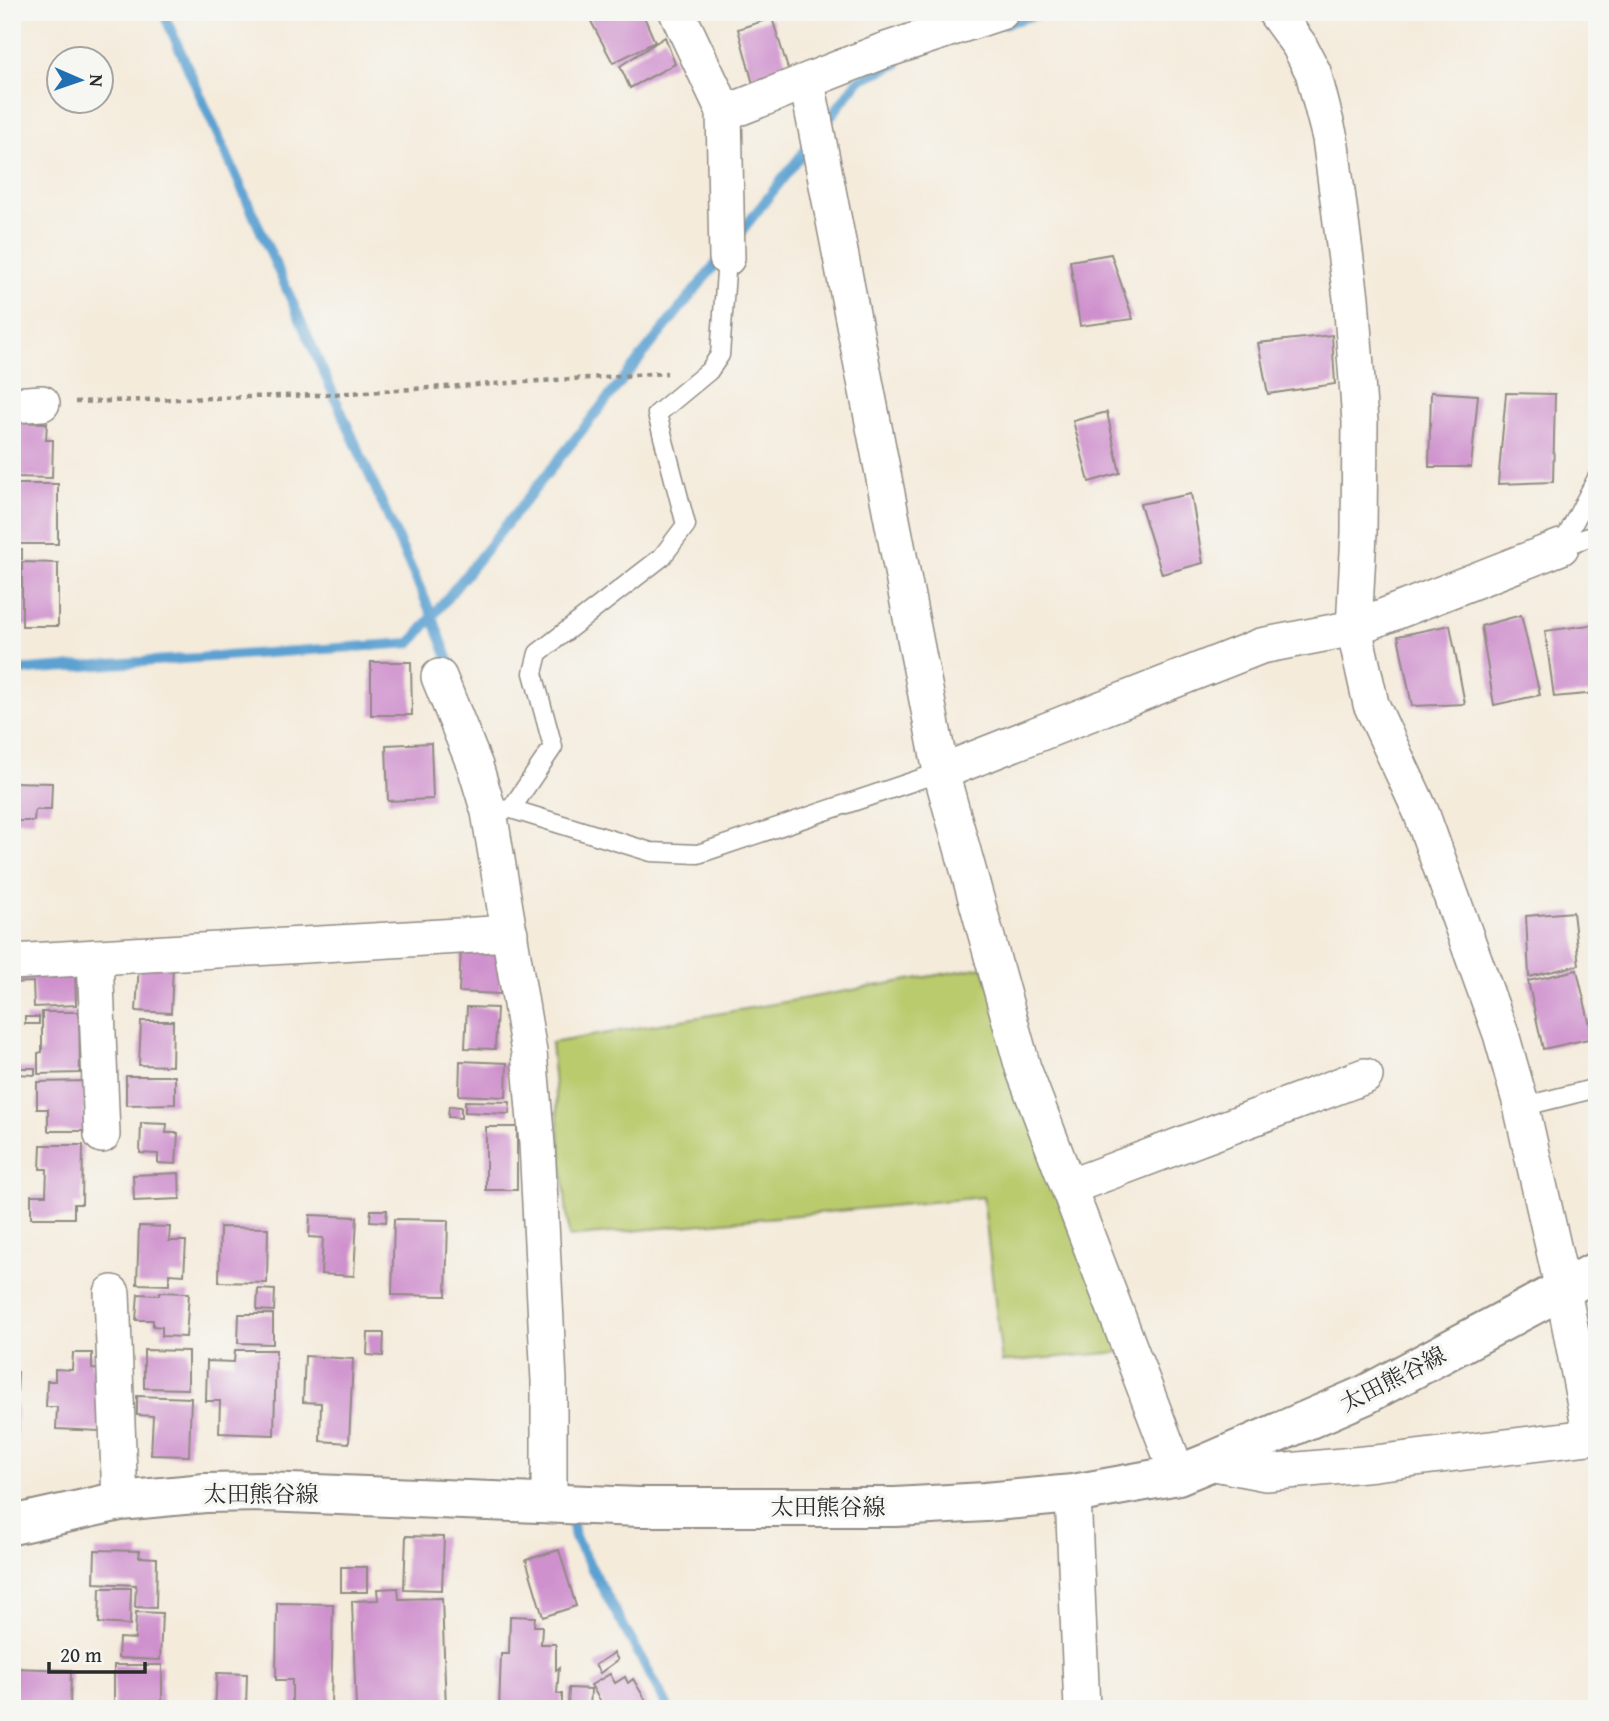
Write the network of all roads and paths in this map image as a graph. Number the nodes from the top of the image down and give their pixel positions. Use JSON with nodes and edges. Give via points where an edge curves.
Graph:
{"nodes":[{"id":1,"x":677,"y":12,"type":"edge"},
{"id":2,"x":1001,"y":12,"type":"edge"},
{"id":3,"x":1275,"y":12,"type":"edge"},
{"id":4,"x":807,"y":82,"type":"junction"},
{"id":5,"x":724,"y":111,"type":"junction"},
{"id":6,"x":727,"y":258,"type":"joint"},
{"id":7,"x":709,"y":370,"type":"junction"},
{"id":8,"x":27,"y":404,"type":"edge"},
{"id":9,"x":1597,"y":478,"type":"edge"},
{"id":10,"x":1597,"y":534,"type":"edge"},
{"id":11,"x":1561,"y":547,"type":"junction"},
{"id":12,"x":1354,"y":628,"type":"junction"},
{"id":13,"x":439,"y":677,"type":"dead end"},
{"id":14,"x":941,"y":772,"type":"junction"},
{"id":15,"x":500,"y":811,"type":"junction"},
{"id":16,"x":510,"y":933,"type":"junction"},
{"id":17,"x":94,"y":957,"type":"junction"},
{"id":18,"x":12,"y":962,"type":"edge"},
{"id":19,"x":1365,"y":1076,"type":"dead end"},
{"id":20,"x":1597,"y":1088,"type":"edge"},
{"id":21,"x":1521,"y":1107,"type":"junction"},
{"id":22,"x":102,"y":1135,"type":"dead end"},
{"id":23,"x":1069,"y":1187,"type":"junction"},
{"id":24,"x":1597,"y":1271,"type":"edge"},
{"id":25,"x":1563,"y":1290,"type":"junction"},
{"id":26,"x":112,"y":1293,"type":"dead end"},
{"id":27,"x":1594,"y":1436,"type":"edge"},
{"id":28,"x":1194,"y":1468,"type":"junction"},
{"id":29,"x":1073,"y":1494,"type":"junction"},
{"id":30,"x":120,"y":1501,"type":"junction"},
{"id":31,"x":548,"y":1503,"type":"junction"},
{"id":32,"x":12,"y":1525,"type":"edge"},
{"id":33,"x":1082,"y":1709,"type":"edge"}],
"edges":[{"from":1,"to":5,"type":"street"},
{"from":2,"to":4,"type":"street"},
{"from":3,"to":12,"type":"street","via":[[1313,72],[1330,138],[1351,298],[1360,422]]},
{"from":4,"to":5,"type":"street"},
{"from":4,"to":14,"type":"street"},
{"from":5,"to":6,"type":"street"},
{"from":6,"to":7,"type":"lane","via":[[720,355]]},
{"from":7,"to":8,"type":"path","via":[[330,394]]},
{"from":7,"to":15,"type":"lane","via":[[657,414],[686,526],[662,557],[538,653],[533,673],[552,747]]},
{"from":9,"to":11,"type":"lane"},
{"from":10,"to":11,"type":"lane"},
{"from":11,"to":12,"type":"street"},
{"from":12,"to":14,"type":"street","via":[[1261,646]]},
{"from":12,"to":21,"type":"street","via":[[1371,704],[1421,812],[1501,1034]]},
{"from":13,"to":15,"type":"street","via":[[475,766]]},
{"from":14,"to":15,"type":"lane","via":[[698,854],[651,852]]},
{"from":14,"to":23,"type":"street","via":[[1023,1068]]},
{"from":15,"to":16,"type":"street"},
{"from":16,"to":17,"type":"street"},
{"from":16,"to":31,"type":"street","via":[[529,1052],[537,1144],[549,1381]]},
{"from":17,"to":18,"type":"street"},
{"from":17,"to":22,"type":"street"},
{"from":19,"to":23,"type":"street"},
{"from":20,"to":21,"type":"lane"},
{"from":21,"to":25,"type":"street"},
{"from":23,"to":28,"type":"street"},
{"from":24,"to":25,"type":"main road","name":"太田熊谷線"},
{"from":25,"to":27,"type":"street"},
{"from":25,"to":28,"type":"main road","name":"太田熊谷線","via":[[1365,1395]]},
{"from":26,"to":30,"type":"street"},
{"from":27,"to":28,"type":"street","via":[[1266,1473]]},
{"from":28,"to":29,"type":"main road","name":"太田熊谷線"},
{"from":29,"to":31,"type":"main road","name":"太田熊谷線","via":[[895,1507]]},
{"from":29,"to":33,"type":"street"},
{"from":30,"to":31,"type":"main road","name":"太田熊谷線","via":[[265,1492]]},
{"from":30,"to":32,"type":"main road","name":"太田熊谷線"}]}
